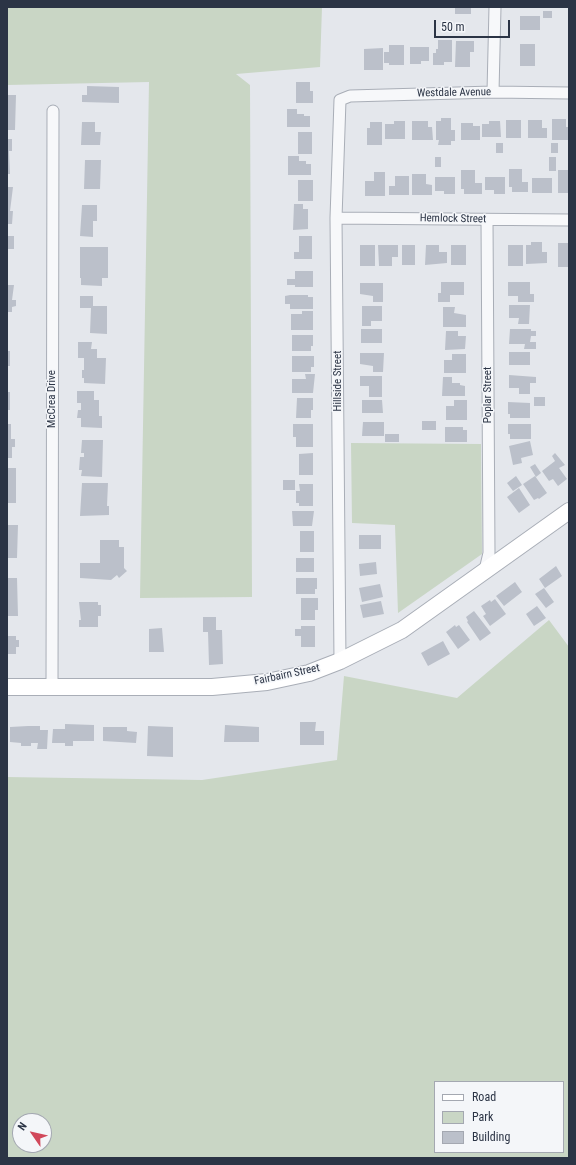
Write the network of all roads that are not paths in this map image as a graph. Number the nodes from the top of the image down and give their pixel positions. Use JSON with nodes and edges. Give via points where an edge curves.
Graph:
{"nodes":[{"id":1,"x":495,"y":7,"type":"edge"},
{"id":2,"x":493,"y":92,"type":"junction"},
{"id":3,"x":569,"y":94,"type":"edge"},
{"id":4,"x":340,"y":100,"type":"joint"},
{"id":5,"x":52,"y":111,"type":"dead end"},
{"id":6,"x":336,"y":218,"type":"junction"},
{"id":7,"x":488,"y":220,"type":"junction"},
{"id":8,"x":569,"y":220,"type":"edge"},
{"id":9,"x":569,"y":510,"type":"edge"},
{"id":10,"x":485,"y":570,"type":"junction"},
{"id":11,"x":340,"y":661,"type":"junction"},
{"id":12,"x":7,"y":687,"type":"edge"},
{"id":13,"x":52,"y":688,"type":"junction"}],
"edges":[{"from":1,"to":2,"type":"street"},
{"from":2,"to":3,"type":"street","name":"Westdale Avenue"},
{"from":2,"to":4,"type":"street","name":"Westdale Avenue","via":[[350,96]]},
{"from":4,"to":6,"type":"street","name":"Hillside Street"},
{"from":5,"to":13,"type":"street","name":"McCrea Drive"},
{"from":6,"to":7,"type":"street","name":"Hemlock Street"},
{"from":6,"to":11,"type":"street","name":"Hillside Street"},
{"from":7,"to":8,"type":"street","name":"Hemlock Street"},
{"from":7,"to":10,"type":"street","name":"Poplar Street","via":[[489,553]]},
{"from":9,"to":10,"type":"main road","name":"Fairbairn Street"},
{"from":10,"to":11,"type":"main road","name":"Fairbairn Street","via":[[402,630]]},
{"from":11,"to":13,"type":"main road","name":"Fairbairn Street","via":[[309,673],[267,682],[212,687]]},
{"from":12,"to":13,"type":"main road","name":"Fairbairn Street"}]}
